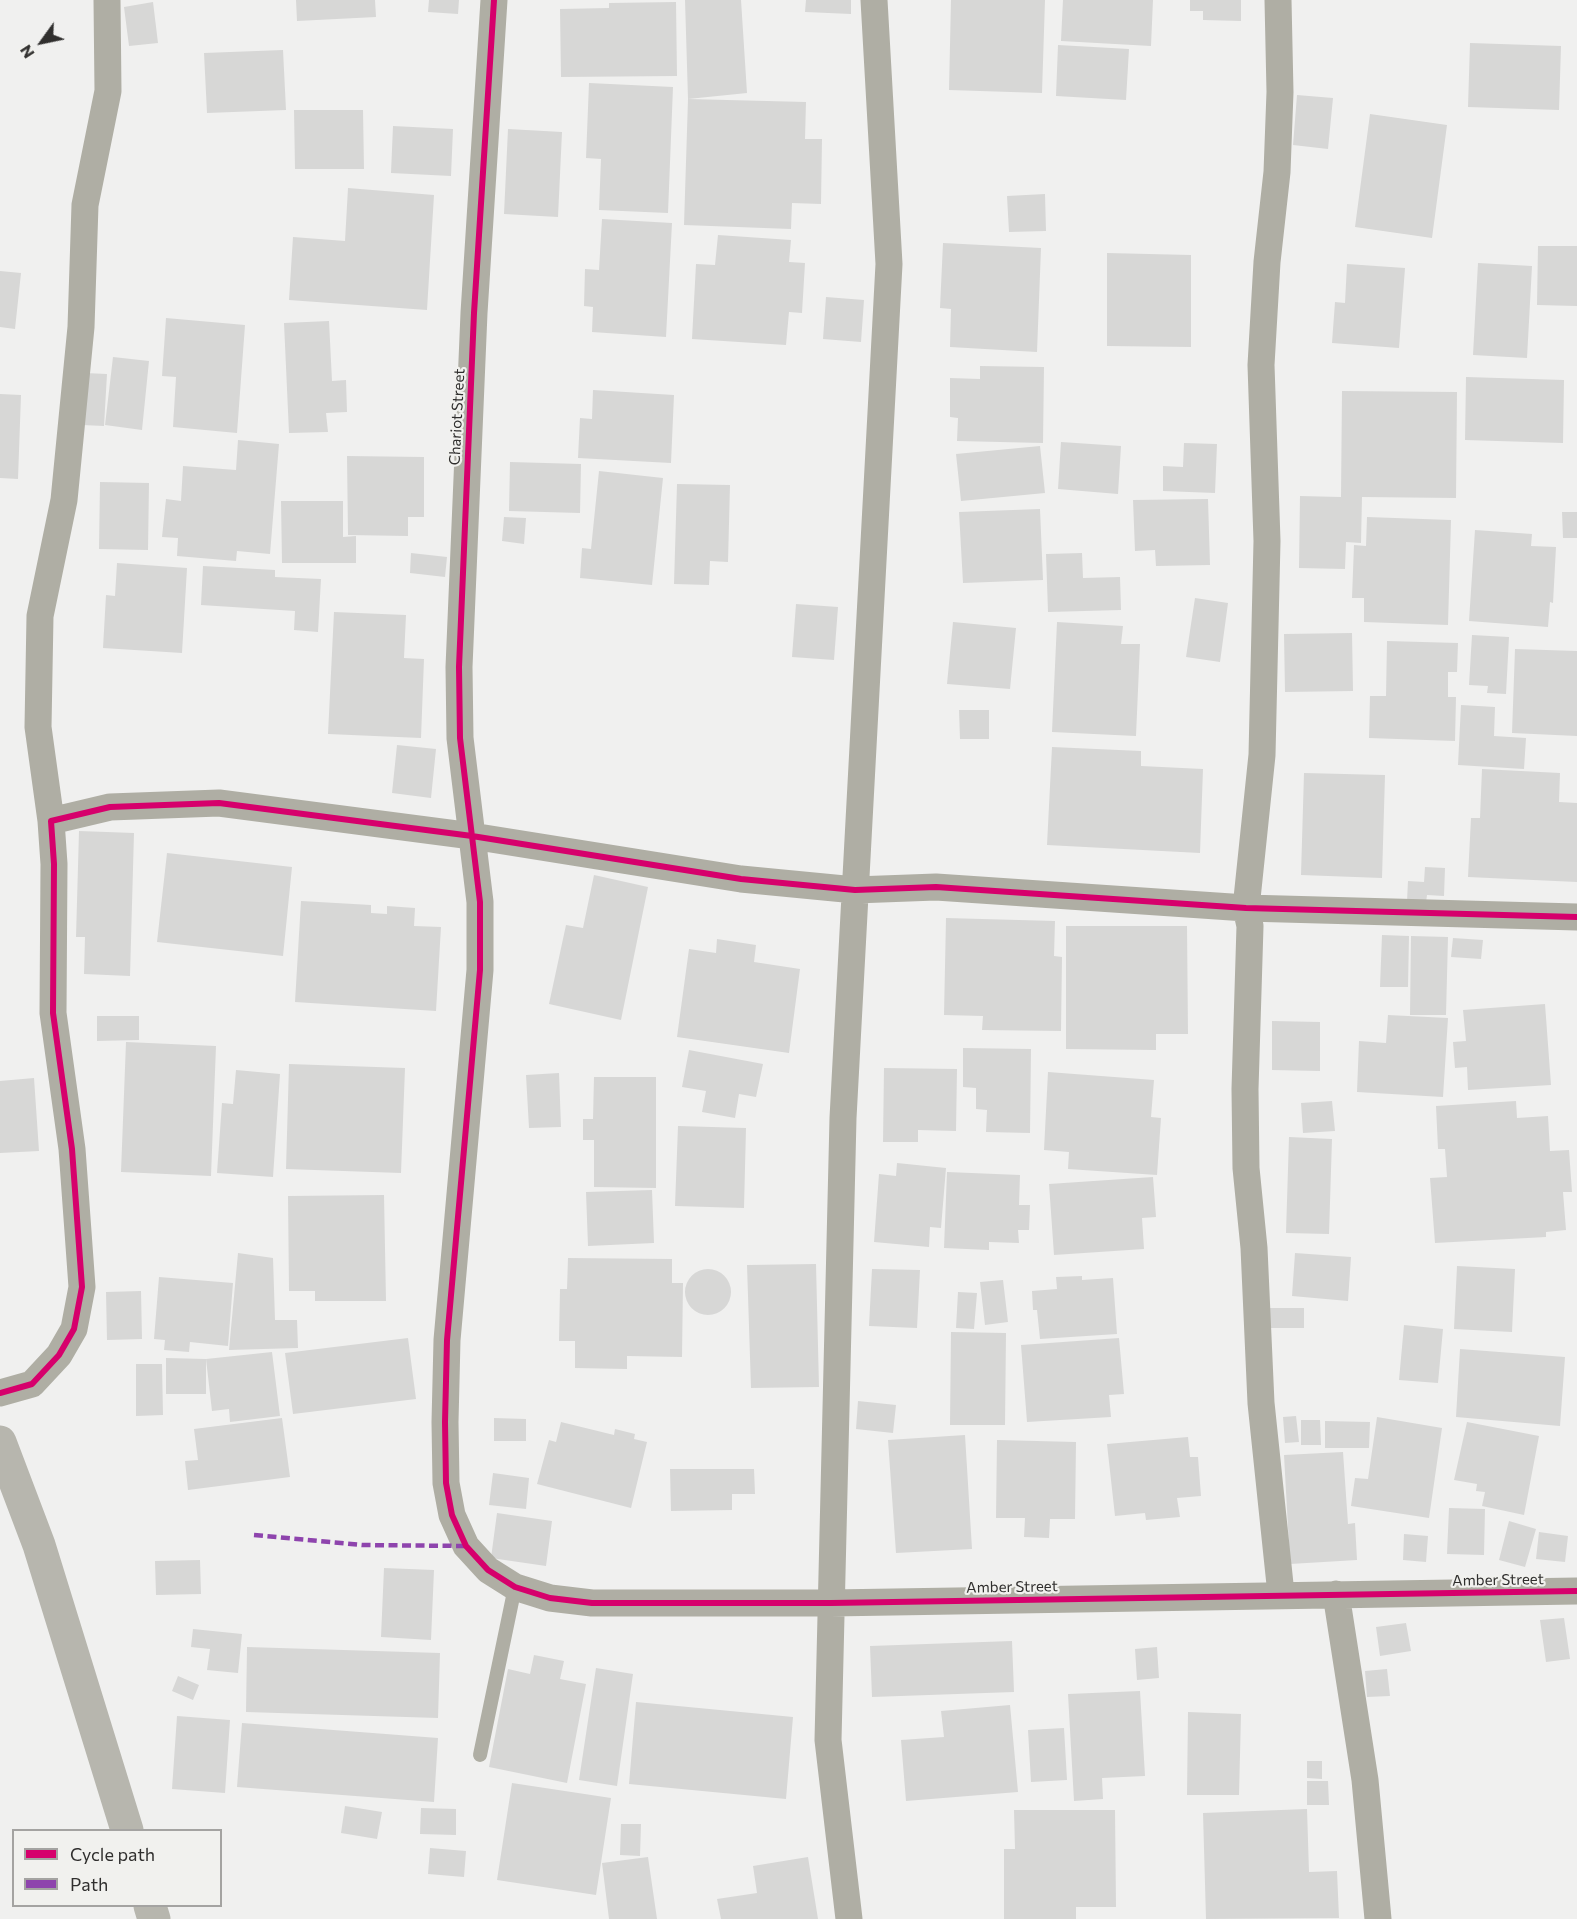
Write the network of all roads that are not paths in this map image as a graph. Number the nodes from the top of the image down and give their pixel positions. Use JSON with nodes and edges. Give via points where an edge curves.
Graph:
{"nodes":[{"id":1,"x":106,"y":0,"type":"edge"},
{"id":2,"x":494,"y":0,"type":"edge"},
{"id":3,"x":874,"y":0,"type":"edge"},
{"id":4,"x":1278,"y":0,"type":"edge"},
{"id":5,"x":51,"y":821,"type":"junction"},
{"id":6,"x":472,"y":836,"type":"junction"},
{"id":7,"x":855,"y":890,"type":"junction"},
{"id":8,"x":1246,"y":908,"type":"junction"},
{"id":9,"x":1577,"y":917,"type":"edge"},
{"id":10,"x":0,"y":1393,"type":"edge"},
{"id":11,"x":0,"y":1442,"type":"edge"},
{"id":12,"x":466,"y":1546,"type":"joint"},
{"id":13,"x":515,"y":1587,"type":"junction"},
{"id":14,"x":1577,"y":1591,"type":"edge"},
{"id":15,"x":1281,"y":1594,"type":"junction"},
{"id":16,"x":1336,"y":1594,"type":"junction"},
{"id":17,"x":831,"y":1603,"type":"junction"},
{"id":18,"x":480,"y":1755,"type":"dead end"},
{"id":19,"x":127,"y":1829,"type":"edge"},
{"id":20,"x":849,"y":1919,"type":"edge"},
{"id":21,"x":1378,"y":1919,"type":"edge"}],
"edges":[{"from":1,"to":5,"type":"street","via":[[108,91],[85,205],[81,327],[64,500],[40,616],[38,727]]},
{"from":2,"to":6,"type":"street","name":"Chariot Street","via":[[474,313],[460,644],[460,738]]},
{"from":3,"to":7,"type":"street","via":[[889,264]]},
{"from":4,"to":8,"type":"street","via":[[1277,172],[1261,365],[1267,541],[1262,755]]},
{"from":5,"to":6,"type":"street","via":[[110,807],[219,803]]},
{"from":5,"to":10,"type":"street","via":[[53,1013],[72,1149],[82,1287],[74,1329],[59,1355],[32,1384]]},
{"from":6,"to":7,"type":"street","via":[[741,879]]},
{"from":6,"to":12,"type":"street","name":"Chariot Street","via":[[480,902],[480,970],[447,1340],[445,1422],[446,1483],[452,1515]]},
{"from":7,"to":8,"type":"street","via":[[936,887]]},
{"from":7,"to":17,"type":"street","via":[[843,1118]]},
{"from":8,"to":9,"type":"street"},
{"from":8,"to":15,"type":"street","via":[[1250,926],[1246,1168],[1261,1403]]},
{"from":11,"to":19,"type":"street","via":[[39,1545]]},
{"from":12,"to":13,"type":"street","name":"Amber Street","via":[[488,1570]]},
{"from":13,"to":17,"type":"street","name":"Amber Street","via":[[550,1598],[592,1603]]},
{"from":13,"to":18,"type":"lane"},
{"from":14,"to":16,"type":"street","name":"Amber Street"},
{"from":15,"to":16,"type":"street","name":"Amber Street"},
{"from":15,"to":17,"type":"street","name":"Amber Street"},
{"from":16,"to":21,"type":"street","via":[[1365,1780]]},
{"from":17,"to":20,"type":"street","via":[[828,1740]]}]}
